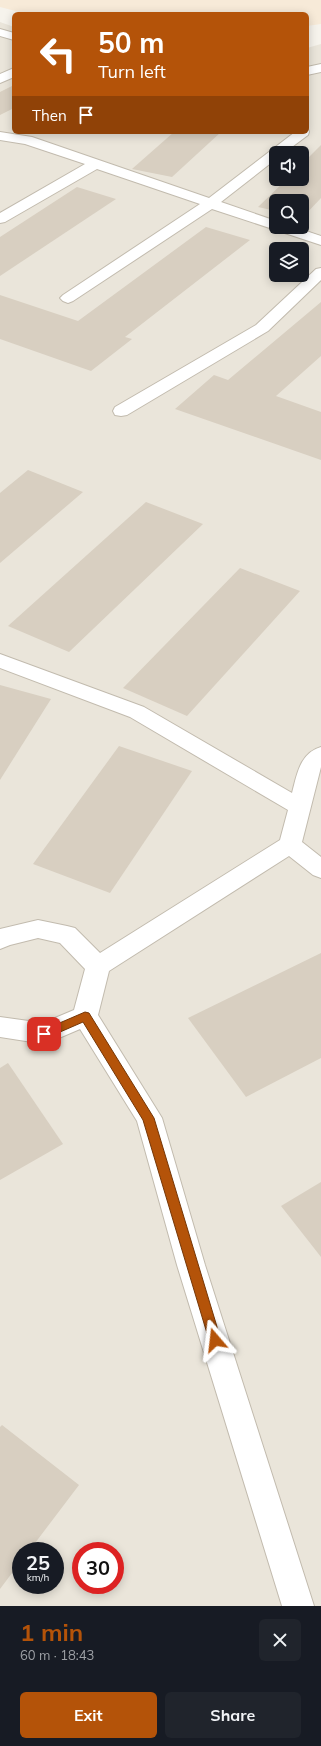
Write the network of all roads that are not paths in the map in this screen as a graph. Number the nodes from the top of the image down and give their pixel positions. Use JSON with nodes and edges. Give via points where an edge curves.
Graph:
{"nodes":[{"id":1,"x":0,"y":32,"type":"edge"},
{"id":2,"x":12,"y":36,"type":"edge"},
{"id":3,"x":321,"y":68,"type":"edge"},
{"id":4,"x":309,"y":71,"type":"edge"},
{"id":5,"x":12,"y":73,"type":"edge"},
{"id":6,"x":0,"y":79,"type":"edge"},
{"id":7,"x":46,"y":134,"type":"dead end"},
{"id":8,"x":301,"y":134,"type":"edge"},
{"id":9,"x":0,"y":136,"type":"edge"},
{"id":10,"x":27,"y":140,"type":"junction"},
{"id":11,"x":95,"y":164,"type":"junction"},
{"id":12,"x":211,"y":203,"type":"junction"},
{"id":13,"x":0,"y":219,"type":"edge"},
{"id":14,"x":269,"y":224,"type":"edge"},
{"id":15,"x":300,"y":234,"type":"edge"},
{"id":16,"x":321,"y":241,"type":"edge"},
{"id":17,"x":321,"y":272,"type":"edge"},
{"id":18,"x":68,"y":298,"type":"dead end"},
{"id":19,"x":121,"y":411,"type":"dead end"},
{"id":20,"x":0,"y":661,"type":"edge"},
{"id":21,"x":321,"y":754,"type":"edge"},
{"id":22,"x":298,"y":806,"type":"junction"},
{"id":23,"x":290,"y":845,"type":"junction"},
{"id":24,"x":321,"y":869,"type":"edge"},
{"id":25,"x":1,"y":937,"type":"edge"},
{"id":26,"x":98,"y":966,"type":"junction"},
{"id":27,"x":85,"y":1016,"type":"junction"},
{"id":28,"x":0,"y":1027,"type":"edge"},
{"id":29,"x":298,"y":1606,"type":"edge"}],
"edges":[{"from":1,"to":2,"type":"street"},
{"from":3,"to":4,"type":"street"},
{"from":5,"to":6,"type":"street"},
{"from":7,"to":10,"type":"street"},
{"from":8,"to":12,"type":"street"},
{"from":9,"to":10,"type":"street"},
{"from":10,"to":11,"type":"street"},
{"from":11,"to":12,"type":"street"},
{"from":11,"to":13,"type":"street"},
{"from":12,"to":14,"type":"street"},
{"from":12,"to":18,"type":"street"},
{"from":15,"to":16,"type":"street"},
{"from":17,"to":19,"type":"street","via":[[262,328]]},
{"from":20,"to":22,"type":"street","via":[[137,712]]},
{"from":21,"to":22,"type":"street","via":[[310,765]]},
{"from":22,"to":23,"type":"street"},
{"from":23,"to":24,"type":"street"},
{"from":23,"to":26,"type":"street"},
{"from":25,"to":26,"type":"street","via":[[38,929],[67,935]]},
{"from":26,"to":27,"type":"street"},
{"from":27,"to":28,"type":"street","via":[[44,1034]]},
{"from":27,"to":29,"type":"street","via":[[148,1118],[191,1265]]}]}
